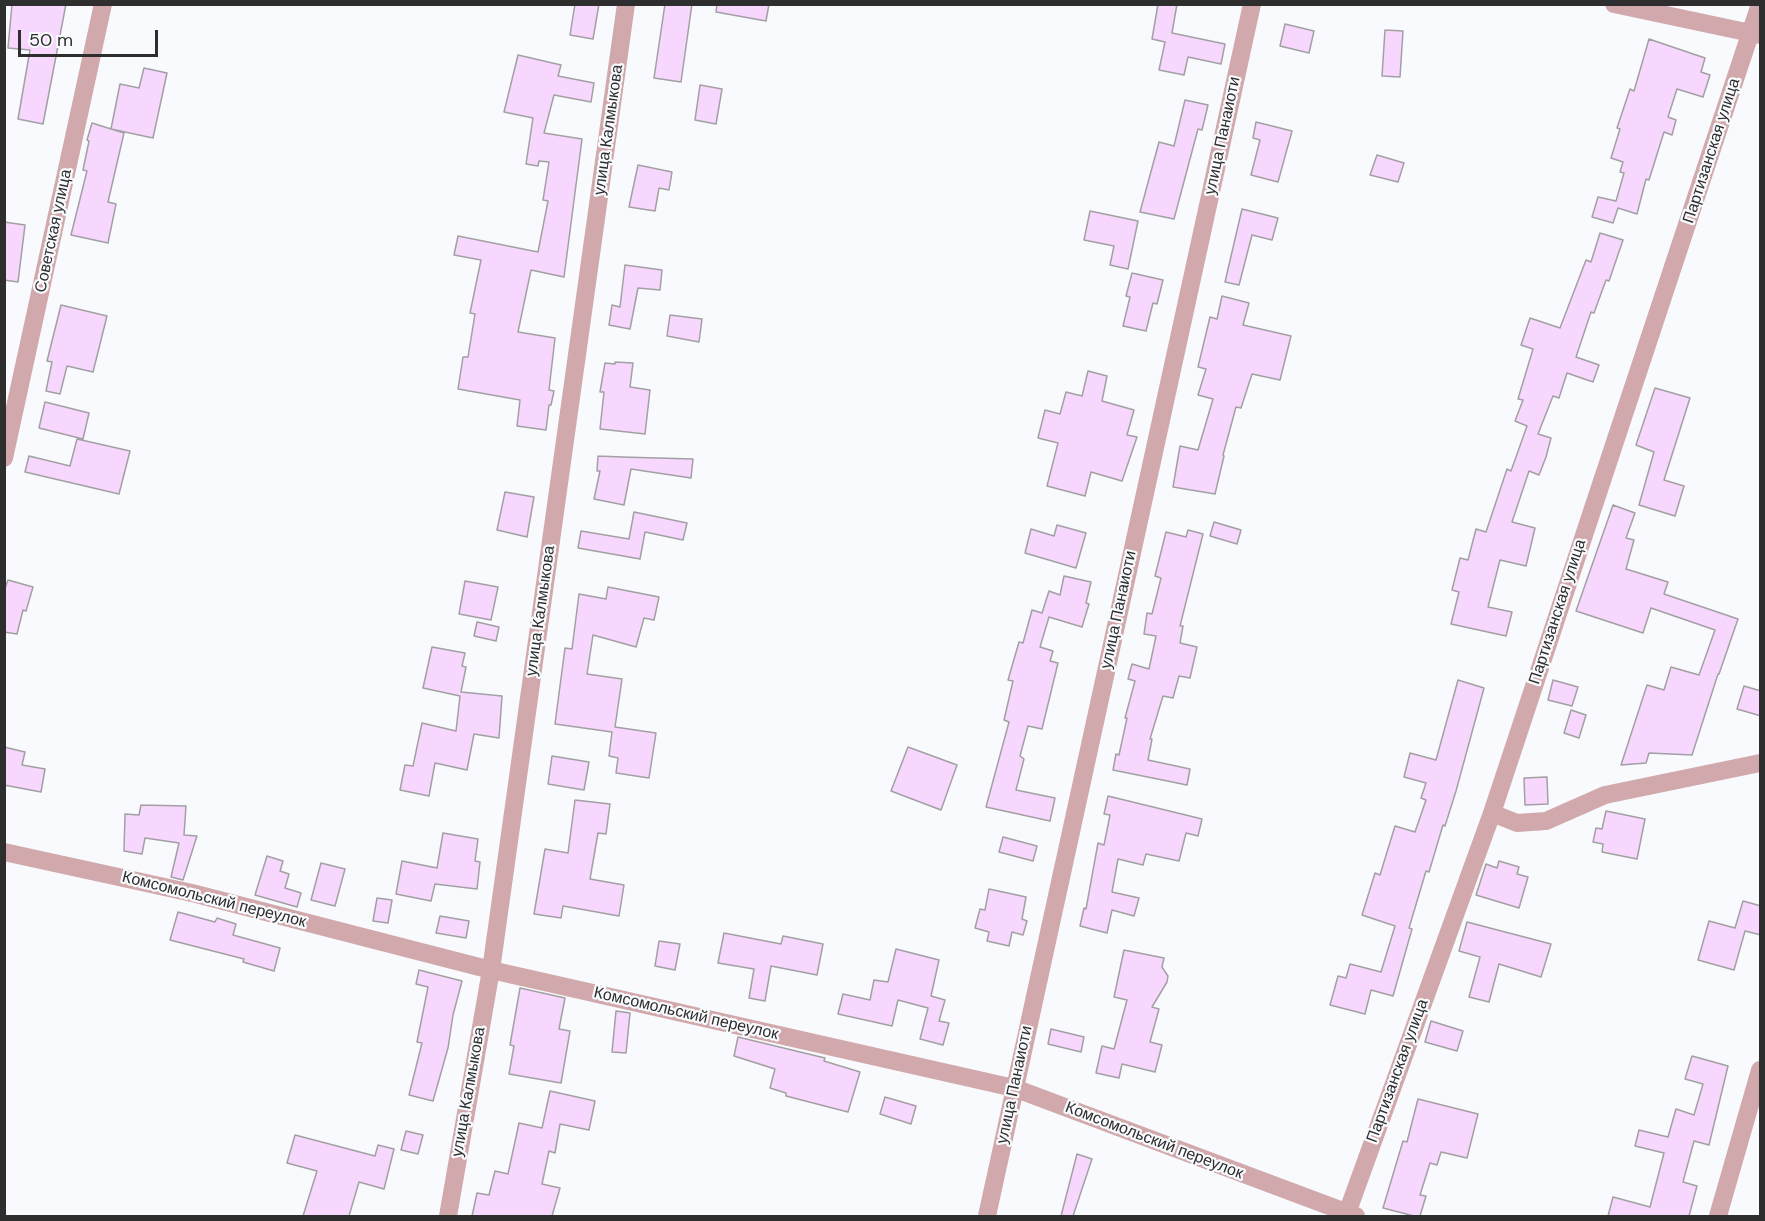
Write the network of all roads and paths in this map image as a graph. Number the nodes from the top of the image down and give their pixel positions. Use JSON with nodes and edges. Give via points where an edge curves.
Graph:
{"nodes":[{"id":1,"x":103,"y":4,"type":"edge"},
{"id":2,"x":626,"y":4,"type":"edge"},
{"id":3,"x":1252,"y":4,"type":"edge"},
{"id":4,"x":1614,"y":4,"type":"edge"},
{"id":5,"x":1760,"y":4,"type":"edge"},
{"id":6,"x":1756,"y":34,"type":"edge"},
{"id":7,"x":4,"y":458,"type":"edge"},
{"id":8,"x":1761,"y":763,"type":"edge"},
{"id":9,"x":1492,"y":813,"type":"junction"},
{"id":10,"x":4,"y":852,"type":"edge"},
{"id":11,"x":490,"y":970,"type":"junction"},
{"id":12,"x":1761,"y":1070,"type":"edge"},
{"id":13,"x":1014,"y":1088,"type":"junction"},
{"id":14,"x":448,"y":1216,"type":"edge"},
{"id":15,"x":987,"y":1216,"type":"edge"},
{"id":16,"x":1349,"y":1216,"type":"edge"},
{"id":17,"x":1718,"y":1216,"type":"edge"}],
"edges":[{"from":1,"to":7,"type":"street","name":"Советская улица"},
{"from":2,"to":11,"type":"street","name":"улица Калмыкова"},
{"from":3,"to":13,"type":"street","name":"улица Панаиоти"},
{"from":4,"to":6,"type":"street"},
{"from":5,"to":6,"type":"street","name":"Партизанская улица"},
{"from":6,"to":9,"type":"street","name":"Партизанская улица"},
{"from":8,"to":9,"type":"street","via":[[1605,795],[1546,821],[1517,823]]},
{"from":9,"to":16,"type":"street","name":"Партизанская улица"},
{"from":10,"to":11,"type":"street","name":"Комсомольский переулок","via":[[192,893]]},
{"from":11,"to":13,"type":"street","name":"Комсомольский переулок"},
{"from":11,"to":14,"type":"street","name":"улица Калмыкова"},
{"from":12,"to":17,"type":"street"},
{"from":13,"to":15,"type":"street","name":"улица Панаиоти"},
{"from":13,"to":16,"type":"street","name":"Комсомольский переулок"}]}
